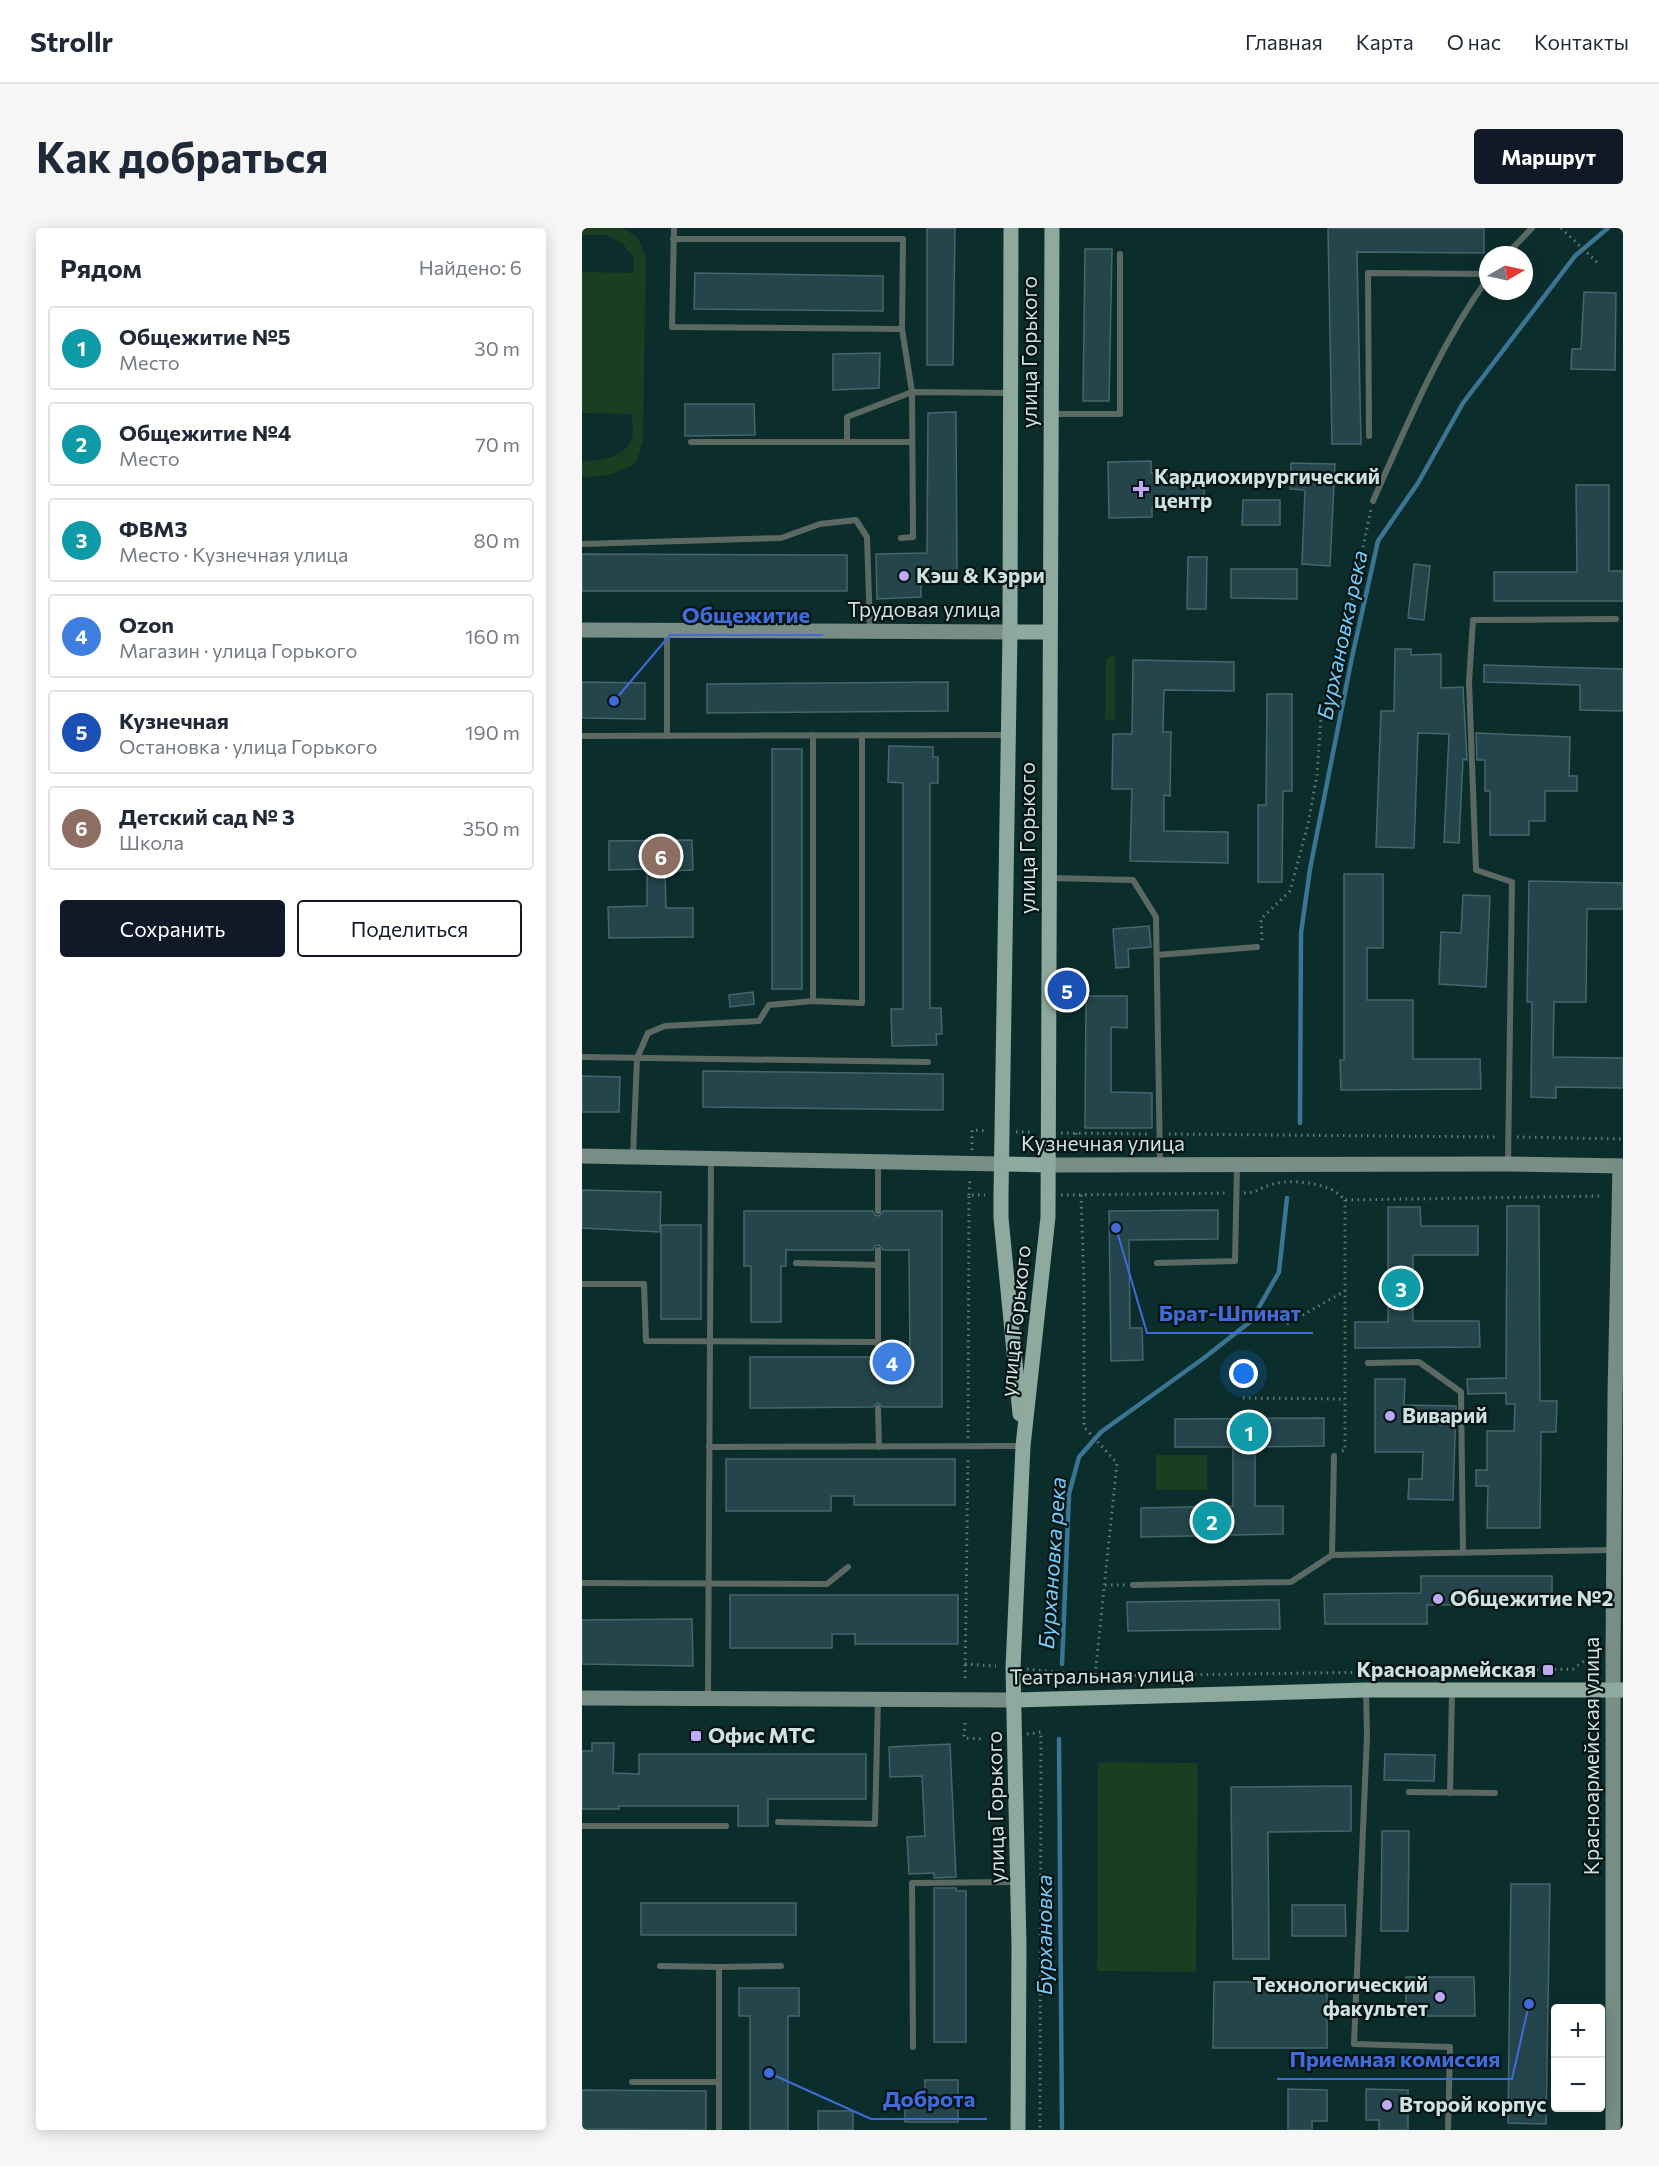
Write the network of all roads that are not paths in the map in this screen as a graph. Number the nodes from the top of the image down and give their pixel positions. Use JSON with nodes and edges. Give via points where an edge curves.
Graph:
{"nodes":[{"id":1,"x":674,"y":228,"type":"edge"},
{"id":2,"x":1011,"y":228,"type":"edge"},
{"id":3,"x":1052,"y":228,"type":"edge"},
{"id":4,"x":1532,"y":228,"type":"edge"},
{"id":5,"x":673,"y":239,"type":"junction"},
{"id":6,"x":1515,"y":246,"type":"edge"},
{"id":7,"x":1120,"y":254,"type":"dead end"},
{"id":8,"x":1479,"y":276,"type":"edge"},
{"id":9,"x":1479,"y":290,"type":"edge"},
{"id":10,"x":902,"y":329,"type":"junction"},
{"id":11,"x":912,"y":392,"type":"junction"},
{"id":12,"x":1010,"y":393,"type":"junction"},
{"id":13,"x":1050,"y":414,"type":"junction"},
{"id":14,"x":1369,"y":436,"type":"dead end"},
{"id":15,"x":691,"y":442,"type":"dead end"},
{"id":16,"x":847,"y":442,"type":"junction"},
{"id":17,"x":911,"y":442,"type":"junction"},
{"id":18,"x":1373,"y":501,"type":"road end"},
{"id":19,"x":901,"y":538,"type":"dead end"},
{"id":20,"x":582,"y":544,"type":"edge"},
{"id":21,"x":1616,"y":619,"type":"dead end"},
{"id":22,"x":582,"y":630,"type":"edge"},
{"id":23,"x":870,"y":630,"type":"junction"},
{"id":24,"x":667,"y":631,"type":"junction"},
{"id":25,"x":1010,"y":632,"type":"junction"},
{"id":26,"x":1049,"y":632,"type":"junction"},
{"id":27,"x":813,"y":735,"type":"junction"},
{"id":28,"x":862,"y":735,"type":"junction"},
{"id":29,"x":1007,"y":735,"type":"junction"},
{"id":30,"x":582,"y":736,"type":"edge"},
{"id":31,"x":667,"y":736,"type":"junction"},
{"id":32,"x":1049,"y":878,"type":"junction"},
{"id":33,"x":1257,"y":947,"type":"road end"},
{"id":34,"x":1156,"y":955,"type":"junction"},
{"id":35,"x":813,"y":1001,"type":"junction"},
{"id":36,"x":582,"y":1057,"type":"edge"},
{"id":37,"x":637,"y":1058,"type":"junction"},
{"id":38,"x":928,"y":1062,"type":"dead end"},
{"id":39,"x":582,"y":1156,"type":"edge"},
{"id":40,"x":633,"y":1156,"type":"junction"},
{"id":41,"x":711,"y":1158,"type":"junction"},
{"id":42,"x":878,"y":1162,"type":"junction"},
{"id":43,"x":1000,"y":1164,"type":"junction"},
{"id":44,"x":1508,"y":1164,"type":"junction"},
{"id":45,"x":1048,"y":1165,"type":"junction"},
{"id":46,"x":1160,"y":1165,"type":"junction"},
{"id":47,"x":1237,"y":1165,"type":"junction"},
{"id":48,"x":1622,"y":1166,"type":"edge"},
{"id":49,"x":878,"y":1211,"type":"dead end"},
{"id":50,"x":878,"y":1250,"type":"dead end"},
{"id":51,"x":796,"y":1263,"type":"dead end"},
{"id":52,"x":1157,"y":1263,"type":"dead end"},
{"id":53,"x":878,"y":1265,"type":"junction"},
{"id":54,"x":582,"y":1284,"type":"edge"},
{"id":55,"x":710,"y":1342,"type":"junction"},
{"id":56,"x":878,"y":1342,"type":"junction"},
{"id":57,"x":878,"y":1357,"type":"dead end"},
{"id":58,"x":1368,"y":1364,"type":"dead end"},
{"id":59,"x":1619,"y":1395,"type":"edge"},
{"id":60,"x":878,"y":1408,"type":"dead end"},
{"id":61,"x":709,"y":1446,"type":"junction"},
{"id":62,"x":1023,"y":1446,"type":"junction"},
{"id":63,"x":879,"y":1447,"type":"junction"},
{"id":64,"x":1335,"y":1456,"type":"road end"},
{"id":65,"x":1617,"y":1542,"type":"edge"},
{"id":66,"x":1464,"y":1553,"type":"junction"},
{"id":67,"x":1332,"y":1555,"type":"junction"},
{"id":68,"x":848,"y":1567,"type":"dead end"},
{"id":69,"x":582,"y":1583,"type":"edge"},
{"id":70,"x":709,"y":1584,"type":"junction"},
{"id":71,"x":1133,"y":1585,"type":"road end"},
{"id":72,"x":1366,"y":1690,"type":"junction"},
{"id":73,"x":1452,"y":1690,"type":"junction"},
{"id":74,"x":1618,"y":1690,"type":"edge"},
{"id":75,"x":582,"y":1698,"type":"edge"},
{"id":76,"x":708,"y":1698,"type":"junction"},
{"id":77,"x":878,"y":1699,"type":"junction"},
{"id":78,"x":1014,"y":1700,"type":"junction"},
{"id":79,"x":1409,"y":1792,"type":"dead end"},
{"id":80,"x":1450,"y":1792,"type":"junction"},
{"id":81,"x":1495,"y":1793,"type":"dead end"},
{"id":82,"x":778,"y":1822,"type":"dead end"},
{"id":83,"x":582,"y":1826,"type":"edge"},
{"id":84,"x":726,"y":1826,"type":"dead end"},
{"id":85,"x":1019,"y":1882,"type":"junction"},
{"id":86,"x":1618,"y":1928,"type":"edge"},
{"id":87,"x":660,"y":1966,"type":"dead end"},
{"id":88,"x":781,"y":1966,"type":"dead end"},
{"id":89,"x":719,"y":1967,"type":"junction"},
{"id":90,"x":913,"y":2047,"type":"dead end"},
{"id":91,"x":632,"y":2082,"type":"dead end"},
{"id":92,"x":719,"y":2082,"type":"junction"},
{"id":93,"x":1618,"y":2102,"type":"edge"},
{"id":94,"x":719,"y":2130,"type":"edge"},
{"id":95,"x":1018,"y":2130,"type":"edge"},
{"id":96,"x":1449,"y":2130,"type":"edge"},
{"id":97,"x":1613,"y":2130,"type":"edge"}],
"edges":[{"from":1,"to":5,"type":"lane"},
{"from":2,"to":12,"type":"main road","name":"улица Горького"},
{"from":3,"to":13,"type":"main road","name":"улица Горького"},
{"from":4,"to":6,"type":"lane"},
{"from":5,"to":10,"type":"lane","via":[[672,327]]},
{"from":5,"to":10,"type":"lane","via":[[903,239]]},
{"from":7,"to":13,"type":"lane","via":[[1120,414]]},
{"from":8,"to":14,"type":"lane","via":[[1368,273]]},
{"from":9,"to":18,"type":"lane","via":[[1430,374]]},
{"from":10,"to":11,"type":"lane"},
{"from":11,"to":12,"type":"lane"},
{"from":11,"to":16,"type":"lane","via":[[847,417]]},
{"from":11,"to":17,"type":"lane"},
{"from":12,"to":25,"type":"main road","name":"улица Горького"},
{"from":13,"to":26,"type":"main road","name":"улица Горького"},
{"from":15,"to":16,"type":"lane"},
{"from":16,"to":17,"type":"lane"},
{"from":17,"to":19,"type":"lane","via":[[913,537]]},
{"from":20,"to":23,"type":"lane","via":[[781,538],[820,524],[856,520],[867,537]]},
{"from":21,"to":44,"type":"lane","via":[[1473,620],[1469,682],[1476,870],[1512,882]]},
{"from":22,"to":24,"type":"street","name":"Трудовая улица"},
{"from":23,"to":24,"type":"street","name":"Трудовая улица"},
{"from":23,"to":25,"type":"street","name":"Трудовая улица"},
{"from":24,"to":31,"type":"lane"},
{"from":25,"to":26,"type":"main road","name":"Трудовая улица"},
{"from":25,"to":29,"type":"main road","name":"улица Горького"},
{"from":26,"to":32,"type":"main road","name":"улица Горького"},
{"from":27,"to":28,"type":"lane"},
{"from":27,"to":31,"type":"lane"},
{"from":27,"to":35,"type":"lane"},
{"from":28,"to":29,"type":"lane"},
{"from":28,"to":35,"type":"lane","via":[[862,1003]]},
{"from":29,"to":43,"type":"main road","name":"улица Горького"},
{"from":30,"to":31,"type":"lane"},
{"from":32,"to":34,"type":"lane","via":[[1133,880],[1156,917]]},
{"from":32,"to":45,"type":"main road","name":"улица Горького"},
{"from":33,"to":34,"type":"lane"},
{"from":34,"to":46,"type":"lane"},
{"from":35,"to":37,"type":"lane","via":[[769,1005],[759,1021],[665,1026],[648,1033]]},
{"from":36,"to":37,"type":"lane"},
{"from":37,"to":38,"type":"lane"},
{"from":37,"to":40,"type":"lane"},
{"from":39,"to":40,"type":"street","name":"Кузнечная улица"},
{"from":40,"to":41,"type":"street","name":"Кузнечная улица"},
{"from":41,"to":42,"type":"street","name":"Кузнечная улица"},
{"from":41,"to":55,"type":"lane"},
{"from":42,"to":43,"type":"street","name":"Кузнечная улица"},
{"from":42,"to":49,"type":"lane"},
{"from":43,"to":45,"type":"main road","name":"Кузнечная улица"},
{"from":43,"to":62,"type":"main road","name":"улица Горького","via":[[1001,1218]]},
{"from":44,"to":47,"type":"street","name":"Кузнечная улица"},
{"from":44,"to":48,"type":"street","name":"Кузнечная улица"},
{"from":45,"to":46,"type":"street","name":"Кузнечная улица"},
{"from":45,"to":62,"type":"main road","name":"улица Горького","via":[[1048,1216]]},
{"from":46,"to":47,"type":"street","name":"Кузнечная улица"},
{"from":47,"to":52,"type":"lane","via":[[1235,1262]]},
{"from":48,"to":59,"type":"street","name":"Красноармейская улица"},
{"from":50,"to":53,"type":"lane"},
{"from":51,"to":53,"type":"lane"},
{"from":53,"to":56,"type":"lane"},
{"from":54,"to":55,"type":"lane","via":[[644,1284],[646,1341]]},
{"from":55,"to":56,"type":"lane"},
{"from":55,"to":61,"type":"lane"},
{"from":56,"to":57,"type":"lane"},
{"from":58,"to":66,"type":"lane","via":[[1419,1362],[1461,1392]]},
{"from":59,"to":65,"type":"street","name":"Красноармейская улица"},
{"from":60,"to":63,"type":"lane"},
{"from":61,"to":63,"type":"lane"},
{"from":61,"to":70,"type":"lane"},
{"from":62,"to":63,"type":"lane"},
{"from":62,"to":78,"type":"main road","name":"улица Горького"},
{"from":64,"to":67,"type":"lane"},
{"from":65,"to":66,"type":"lane"},
{"from":65,"to":74,"type":"street","name":"Красноармейская улица"},
{"from":66,"to":67,"type":"lane"},
{"from":67,"to":71,"type":"lane","via":[[1291,1582]]},
{"from":68,"to":70,"type":"lane","via":[[827,1584]]},
{"from":69,"to":70,"type":"lane"},
{"from":70,"to":76,"type":"lane"},
{"from":72,"to":73,"type":"main road","name":"Театральная улица"},
{"from":72,"to":78,"type":"main road","name":"Театральная улица"},
{"from":72,"to":96,"type":"lane","via":[[1354,2044],[1450,2047]]},
{"from":73,"to":74,"type":"main road","name":"Театральная улица"},
{"from":73,"to":80,"type":"lane"},
{"from":74,"to":86,"type":"street","name":"Красноармейская улица"},
{"from":75,"to":76,"type":"street","name":"Театральная улица"},
{"from":76,"to":77,"type":"street","name":"Театральная улица"},
{"from":77,"to":78,"type":"street","name":"Театральная улица"},
{"from":77,"to":82,"type":"lane","via":[[875,1824]]},
{"from":78,"to":85,"type":"main road","name":"улица Горького"},
{"from":79,"to":80,"type":"lane"},
{"from":80,"to":81,"type":"lane"},
{"from":83,"to":84,"type":"lane"},
{"from":85,"to":90,"type":"lane","via":[[912,1883]]},
{"from":85,"to":95,"type":"main road","name":"улица Горького"},
{"from":86,"to":93,"type":"street","name":"Красноармейская улица"},
{"from":87,"to":89,"type":"lane"},
{"from":88,"to":89,"type":"lane"},
{"from":89,"to":92,"type":"lane"},
{"from":91,"to":92,"type":"lane"},
{"from":92,"to":94,"type":"lane"},
{"from":93,"to":97,"type":"street","name":"Красноармейская улица"}]}
